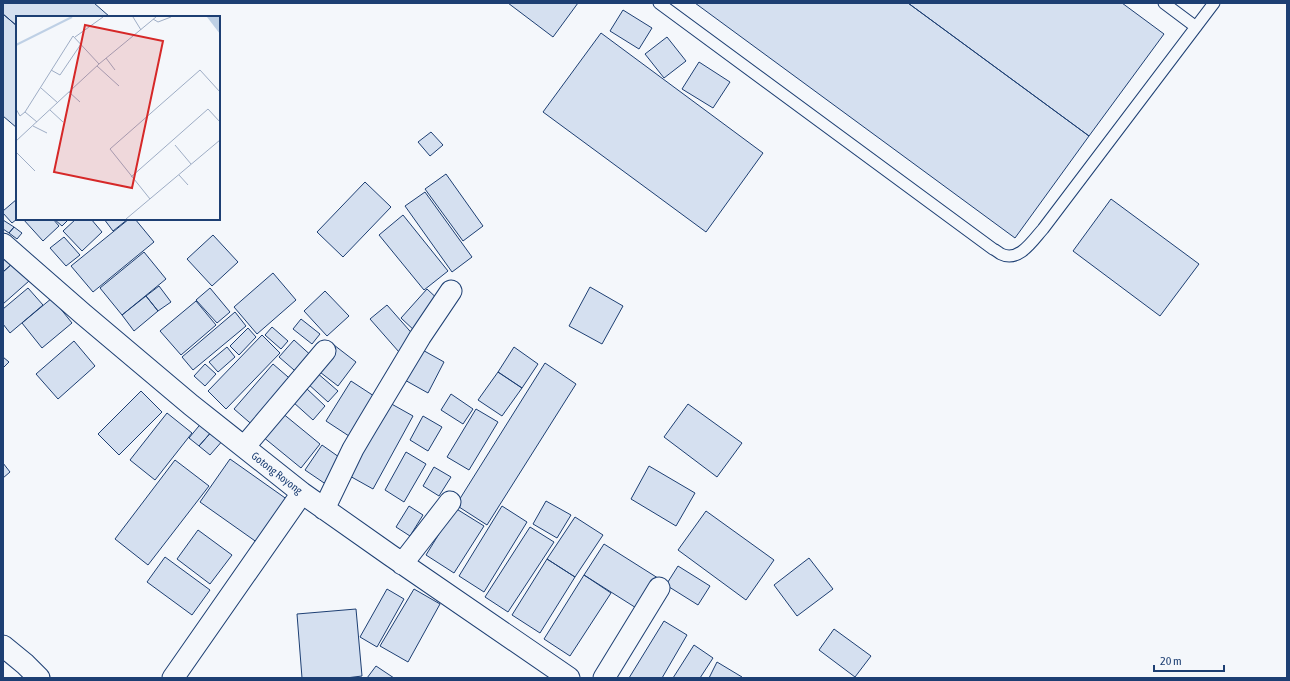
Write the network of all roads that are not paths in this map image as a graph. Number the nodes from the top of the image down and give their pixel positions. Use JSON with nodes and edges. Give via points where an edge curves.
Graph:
{"nodes":[{"id":1,"x":659,"y":3,"type":"edge"},
{"id":2,"x":1164,"y":3,"type":"edge"},
{"id":3,"x":1214,"y":3,"type":"edge"},
{"id":4,"x":1196,"y":27,"type":"junction"},
{"id":5,"x":3,"y":244,"type":"edge"},
{"id":6,"x":451,"y":291,"type":"dead end"},
{"id":7,"x":324,"y":351,"type":"dead end"},
{"id":8,"x":244,"y":447,"type":"junction"},
{"id":9,"x":302,"y":493,"type":"junction"},
{"id":10,"x":450,"y":502,"type":"dead end"},
{"id":11,"x":324,"y":509,"type":"junction"},
{"id":12,"x":402,"y":564,"type":"junction"},
{"id":13,"x":659,"y":588,"type":"dead end"},
{"id":14,"x":3,"y":646,"type":"edge"},
{"id":15,"x":39,"y":678,"type":"edge"},
{"id":16,"x":173,"y":678,"type":"edge"},
{"id":17,"x":569,"y":678,"type":"edge"},
{"id":18,"x":604,"y":678,"type":"edge"}],
"edges":[{"from":1,"to":4,"type":"lane","via":[[993,249],[1008,256],[1023,252],[1043,229]]},
{"from":2,"to":4,"type":"lane"},
{"from":3,"to":4,"type":"lane"},
{"from":5,"to":8,"type":"street","name":"Gotong Royong","via":[[191,405]]},
{"from":6,"to":11,"type":"street","via":[[366,427]]},
{"from":7,"to":8,"type":"street"},
{"from":8,"to":9,"type":"street","name":"Gotong Royong"},
{"from":9,"to":11,"type":"street","name":"Gotong Royong"},
{"from":9,"to":16,"type":"street"},
{"from":10,"to":12,"type":"street"},
{"from":11,"to":12,"type":"street","name":"Gotong Royong"},
{"from":12,"to":17,"type":"street","name":"Gotong Royong"},
{"from":13,"to":18,"type":"street"},
{"from":14,"to":15,"type":"street"}]}
